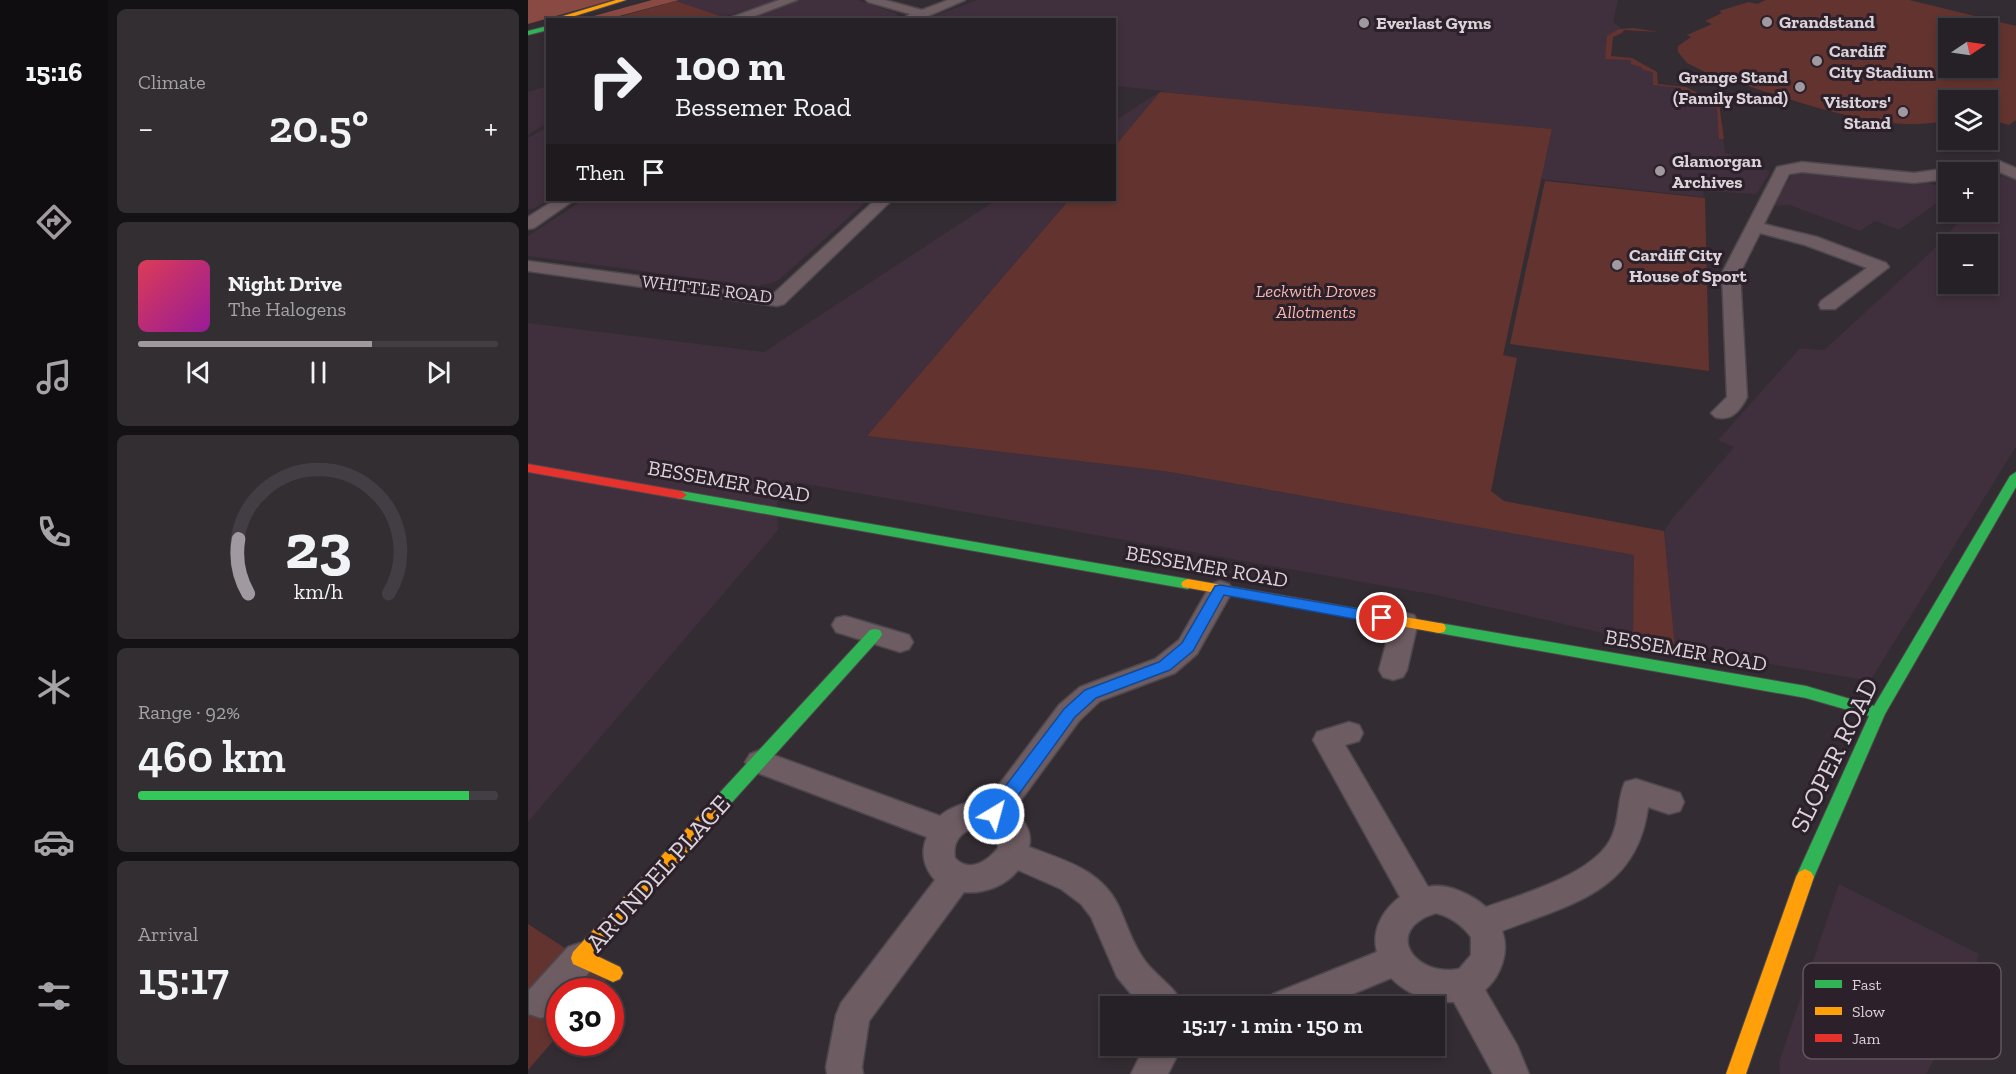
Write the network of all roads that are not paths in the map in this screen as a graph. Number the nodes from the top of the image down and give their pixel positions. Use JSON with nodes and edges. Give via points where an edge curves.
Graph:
{"nodes":[{"id":1,"x":791,"y":0,"type":"edge"},
{"id":2,"x":872,"y":0,"type":"edge"},
{"id":3,"x":958,"y":0,"type":"edge"},
{"id":4,"x":628,"y":2,"type":"edge"},
{"id":5,"x":922,"y":14,"type":"junction"},
{"id":6,"x":561,"y":18,"type":"edge"},
{"id":7,"x":582,"y":18,"type":"edge"},
{"id":8,"x":736,"y":18,"type":"edge"},
{"id":9,"x":912,"y":18,"type":"edge"},
{"id":10,"x":546,"y":22,"type":"edge"},
{"id":11,"x":528,"y":27,"type":"edge"},
{"id":12,"x":546,"y":28,"type":"edge"},
{"id":13,"x":528,"y":33,"type":"edge"},
{"id":14,"x":1998,"y":166,"type":"edge"},
{"id":15,"x":2016,"y":174,"type":"edge"},
{"id":16,"x":1938,"y":175,"type":"edge"},
{"id":17,"x":564,"y":201,"type":"edge"},
{"id":18,"x":883,"y":201,"type":"edge"},
{"id":19,"x":528,"y":224,"type":"edge"},
{"id":20,"x":1754,"y":227,"type":"junction"},
{"id":21,"x":528,"y":266,"type":"edge"},
{"id":22,"x":1828,"y":305,"type":"dead end"},
{"id":23,"x":1722,"y":413,"type":"dead end"},
{"id":24,"x":528,"y":468,"type":"edge"},
{"id":25,"x":2016,"y":476,"type":"edge"},
{"id":26,"x":1220,"y":590,"type":"junction"},
{"id":27,"x":1405,"y":622,"type":"junction"},
{"id":28,"x":845,"y":625,"type":"dead end"},
{"id":29,"x":875,"y":634,"type":"junction"},
{"id":30,"x":900,"y":642,"type":"dead end"},
{"id":31,"x":1393,"y":670,"type":"dead end"},
{"id":32,"x":1878,"y":713,"type":"junction"},
{"id":33,"x":1350,"y":733,"type":"dead end"},
{"id":34,"x":760,"y":762,"type":"junction"},
{"id":35,"x":1670,"y":802,"type":"dead end"},
{"id":36,"x":994,"y":814,"type":"junction"},
{"id":37,"x":945,"y":831,"type":"junction"},
{"id":38,"x":1013,"y":854,"type":"junction"},
{"id":39,"x":956,"y":877,"type":"junction"},
{"id":40,"x":1419,"y":901,"type":"junction"},
{"id":41,"x":1481,"y":924,"type":"junction"},
{"id":42,"x":580,"y":958,"type":"junction"},
{"id":43,"x":1397,"y":960,"type":"junction"},
{"id":44,"x":613,"y":973,"type":"dead end"},
{"id":45,"x":1463,"y":985,"type":"junction"},
{"id":46,"x":1155,"y":996,"type":"edge"},
{"id":47,"x":1309,"y":996,"type":"edge"},
{"id":48,"x":541,"y":1002,"type":"dead end"},
{"id":49,"x":1159,"y":1056,"type":"edge"},
{"id":50,"x":845,"y":1074,"type":"edge"},
{"id":51,"x":1149,"y":1074,"type":"edge"},
{"id":52,"x":1511,"y":1074,"type":"edge"},
{"id":53,"x":1736,"y":1074,"type":"edge"}],
"edges":[{"from":1,"to":8,"type":"street"},
{"from":2,"to":5,"type":"street"},
{"from":3,"to":5,"type":"street"},
{"from":4,"to":6,"type":"street"},
{"from":4,"to":7,"type":"street"},
{"from":5,"to":9,"type":"street"},
{"from":10,"to":11,"type":"street"},
{"from":12,"to":13,"type":"street"},
{"from":14,"to":15,"type":"street"},
{"from":16,"to":20,"type":"street","via":[[1914,178],[1789,167],[1781,172]]},
{"from":17,"to":19,"type":"street"},
{"from":18,"to":21,"type":"street","name":"WHITTLE ROAD","via":[[777,300]]},
{"from":20,"to":22,"type":"street","via":[[1887,262]]},
{"from":20,"to":23,"type":"street","via":[[1731,273],[1737,397]]},
{"from":24,"to":26,"type":"street","name":"BESSEMER ROAD"},
{"from":25,"to":32,"type":"street","name":"SLOPER ROAD"},
{"from":26,"to":27,"type":"street","name":"BESSEMER ROAD"},
{"from":26,"to":36,"type":"street","via":[[1188,647],[1165,666],[1090,694],[1070,713]]},
{"from":27,"to":31,"type":"street"},
{"from":27,"to":32,"type":"street","name":"BESSEMER ROAD","via":[[1819,695]]},
{"from":28,"to":29,"type":"street"},
{"from":29,"to":30,"type":"street"},
{"from":29,"to":34,"type":"street","name":"ARUNDEL PLACE"},
{"from":32,"to":53,"type":"street","name":"SLOPER ROAD","via":[[1811,860]]},
{"from":33,"to":40,"type":"street","via":[[1327,740]]},
{"from":34,"to":37,"type":"street"},
{"from":34,"to":42,"type":"street","name":"ARUNDEL PLACE"},
{"from":35,"to":41,"type":"street","via":[[1636,791],[1625,845],[1605,870],[1586,882]]},
{"from":36,"to":37,"type":"street","via":[[967,816]]},
{"from":36,"to":38,"type":"street","via":[[1013,827]]},
{"from":37,"to":39,"type":"street","via":[[939,839],[939,862]]},
{"from":38,"to":39,"type":"street","via":[[993,873],[979,878]]},
{"from":38,"to":46,"type":"street","via":[[1069,878],[1100,902],[1131,969]]},
{"from":39,"to":50,"type":"street","via":[[853,1015]]},
{"from":40,"to":41,"type":"street","via":[[1452,902],[1467,909]]},
{"from":40,"to":43,"type":"street","via":[[1398,916],[1392,930],[1391,945]]},
{"from":41,"to":45,"type":"street","via":[[1488,946],[1486,962]]},
{"from":42,"to":44,"type":"street","name":"ARUNDEL PLACE"},
{"from":42,"to":48,"type":"street"},
{"from":43,"to":45,"type":"street","via":[[1425,984]]},
{"from":43,"to":47,"type":"street"},
{"from":45,"to":52,"type":"street"},
{"from":49,"to":51,"type":"street"}]}
